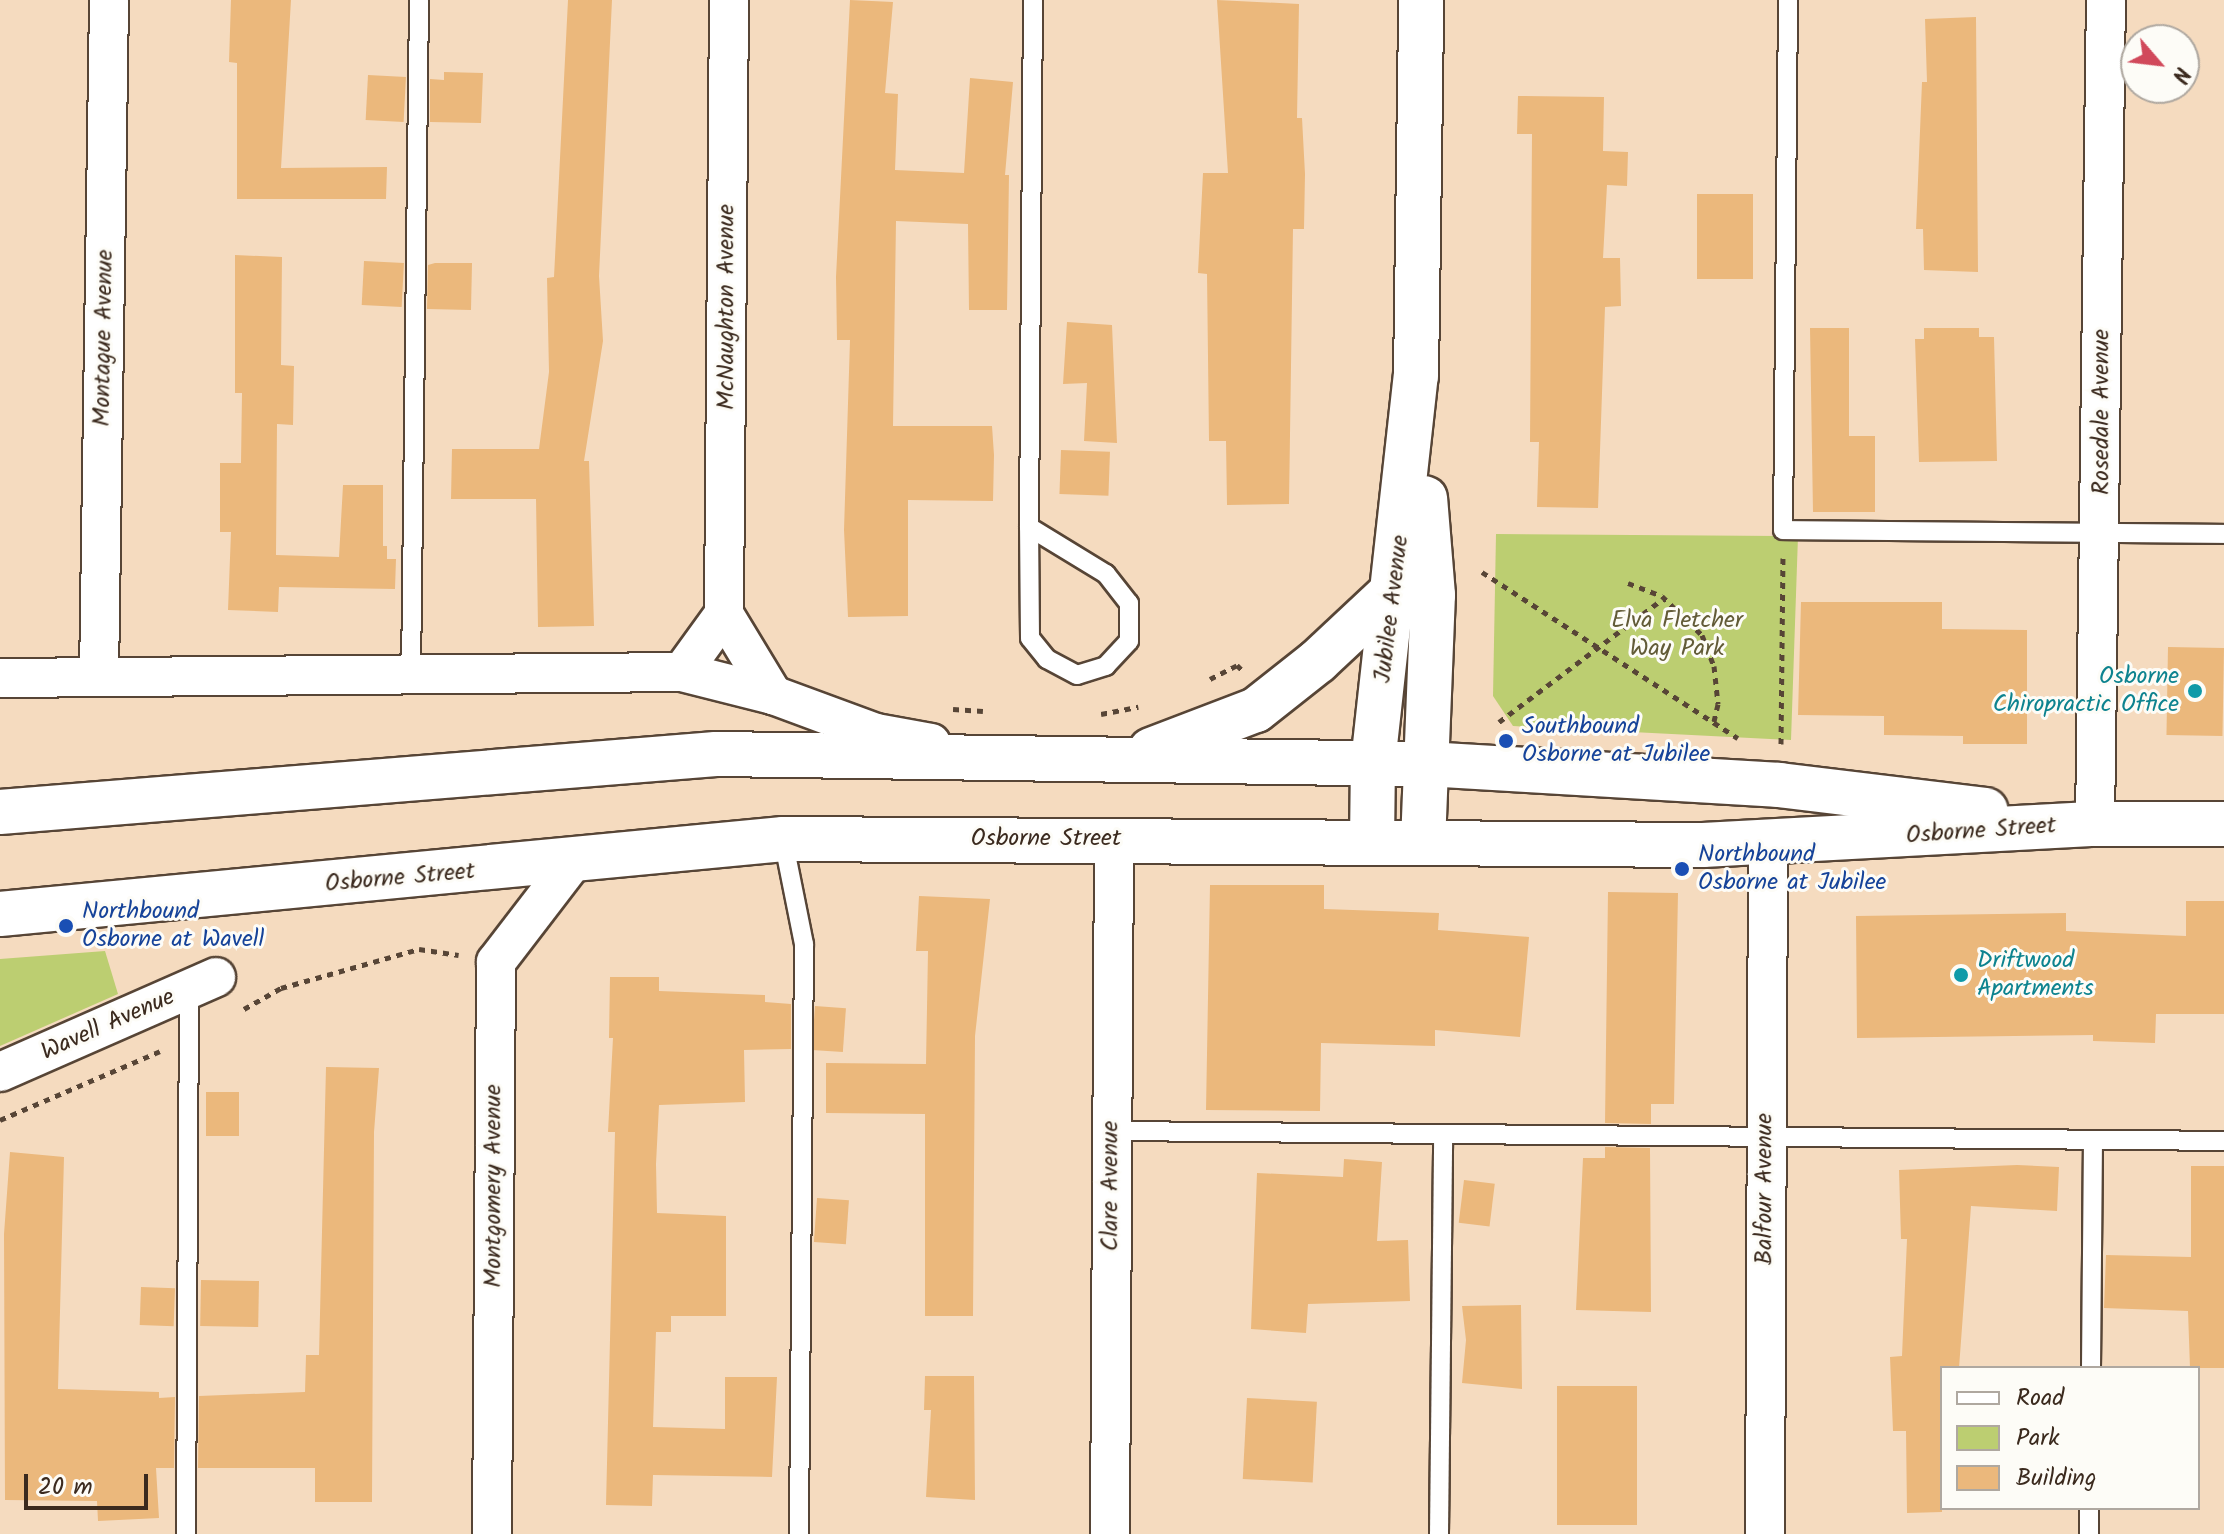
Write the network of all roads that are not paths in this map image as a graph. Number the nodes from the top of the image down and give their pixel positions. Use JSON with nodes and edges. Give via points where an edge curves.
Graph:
{"nodes":[{"id":1,"x":109,"y":0,"type":"edge"},
{"id":2,"x":419,"y":0,"type":"edge"},
{"id":3,"x":729,"y":0,"type":"edge"},
{"id":4,"x":1033,"y":0,"type":"edge"},
{"id":5,"x":1421,"y":0,"type":"edge"},
{"id":6,"x":1788,"y":0,"type":"edge"},
{"id":7,"x":2106,"y":0,"type":"edge"},
{"id":8,"x":1416,"y":376,"type":"junction"},
{"id":9,"x":1029,"y":527,"type":"junction"},
{"id":10,"x":2101,"y":533,"type":"junction"},
{"id":11,"x":2224,"y":534,"type":"edge"},
{"id":12,"x":1396,"y":588,"type":"junction"},
{"id":13,"x":724,"y":614,"type":"junction"},
{"id":14,"x":682,"y":672,"type":"junction"},
{"id":15,"x":411,"y":674,"type":"junction"},
{"id":16,"x":99,"y":676,"type":"junction"},
{"id":17,"x":0,"y":678,"type":"edge"},
{"id":18,"x":773,"y":695,"type":"junction"},
{"id":19,"x":997,"y":756,"type":"junction"},
{"id":20,"x":1132,"y":757,"type":"junction"},
{"id":21,"x":1373,"y":763,"type":"junction"},
{"id":22,"x":1427,"y":764,"type":"junction"},
{"id":23,"x":0,"y":812,"type":"edge"},
{"id":24,"x":2095,"y":824,"type":"junction"},
{"id":25,"x":2224,"y":824,"type":"edge"},
{"id":26,"x":1114,"y":838,"type":"junction"},
{"id":27,"x":783,"y":839,"type":"junction"},
{"id":28,"x":1372,"y":842,"type":"junction"},
{"id":29,"x":1423,"y":843,"type":"junction"},
{"id":30,"x":1768,"y":844,"type":"junction"},
{"id":31,"x":572,"y":863,"type":"junction"},
{"id":32,"x":0,"y":914,"type":"edge"},
{"id":33,"x":202,"y":983,"type":"joint"},
{"id":34,"x":0,"y":1072,"type":"edge"},
{"id":35,"x":1111,"y":1131,"type":"junction"},
{"id":36,"x":1443,"y":1134,"type":"junction"},
{"id":37,"x":1765,"y":1135,"type":"junction"},
{"id":38,"x":2093,"y":1140,"type":"junction"},
{"id":39,"x":2224,"y":1141,"type":"edge"},
{"id":40,"x":2091,"y":1366,"type":"edge"},
{"id":41,"x":2089,"y":1510,"type":"edge"},
{"id":42,"x":186,"y":1534,"type":"edge"},
{"id":43,"x":492,"y":1534,"type":"edge"},
{"id":44,"x":799,"y":1534,"type":"edge"},
{"id":45,"x":1110,"y":1534,"type":"edge"},
{"id":46,"x":1439,"y":1534,"type":"edge"},
{"id":47,"x":1765,"y":1534,"type":"edge"},
{"id":48,"x":2089,"y":1534,"type":"edge"}],
"edges":[{"from":1,"to":16,"type":"street","name":"Montague Avenue"},
{"from":2,"to":15,"type":"lane"},
{"from":3,"to":13,"type":"street","name":"McNaughton Avenue"},
{"from":4,"to":9,"type":"lane"},
{"from":5,"to":8,"type":"main road","name":"Jubilee Avenue"},
{"from":6,"to":10,"type":"lane","via":[[1783,530]]},
{"from":7,"to":10,"type":"street","name":"Rosedale Avenue"},
{"from":8,"to":12,"type":"main road","name":"Jubilee Avenue"},
{"from":8,"to":22,"type":"main road","name":"Jubilee Avenue","via":[[1433,595]]},
{"from":9,"to":9,"type":"lane","via":[[1030,638],[1047,659],[1077,675],[1106,666],[1129,641],[1129,603],[1106,574]]},
{"from":10,"to":11,"type":"lane"},
{"from":10,"to":24,"type":"street","name":"Rosedale Avenue"},
{"from":12,"to":20,"type":"main road","via":[[1256,710]]},
{"from":12,"to":21,"type":"main road","name":"Jubilee Avenue"},
{"from":13,"to":14,"type":"street"},
{"from":13,"to":18,"type":"street"},
{"from":14,"to":15,"type":"street","name":"Osborne Street"},
{"from":14,"to":18,"type":"street","name":"Osborne Street"},
{"from":15,"to":16,"type":"street","name":"Osborne Street"},
{"from":16,"to":17,"type":"street","name":"Osborne Street"},
{"from":18,"to":19,"type":"street","name":"Osborne Street","via":[[876,733]]},
{"from":19,"to":20,"type":"main road","name":"Osborne Street"},
{"from":19,"to":23,"type":"main road","name":"Osborne Street","via":[[716,754]]},
{"from":20,"to":21,"type":"main road","name":"Osborne Street"},
{"from":21,"to":22,"type":"main road","name":"Osborne Street"},
{"from":21,"to":28,"type":"main road","name":"Jubilee Avenue"},
{"from":22,"to":24,"type":"main road","name":"Osborne Street","via":[[1779,785]]},
{"from":22,"to":29,"type":"main road","name":"Jubilee Avenue"},
{"from":24,"to":25,"type":"main road","name":"Osborne Street"},
{"from":24,"to":30,"type":"main road","name":"Osborne Street"},
{"from":26,"to":27,"type":"main road","name":"Osborne Street"},
{"from":26,"to":28,"type":"main road","name":"Osborne Street"},
{"from":26,"to":35,"type":"street","name":"Clare Avenue"},
{"from":27,"to":31,"type":"main road","name":"Osborne Street"},
{"from":27,"to":44,"type":"lane","via":[[804,944]]},
{"from":28,"to":29,"type":"main road","name":"Osborne Street"},
{"from":29,"to":30,"type":"main road","name":"Osborne Street"},
{"from":30,"to":37,"type":"street","name":"Balfour Avenue"},
{"from":31,"to":32,"type":"main road","name":"Osborne Street"},
{"from":31,"to":43,"type":"street","name":"Montgomery Avenue","via":[[496,962]]},
{"from":33,"to":34,"type":"street","name":"Wavell Avenue"},
{"from":33,"to":42,"type":"lane","via":[[189,1039]]},
{"from":35,"to":36,"type":"lane"},
{"from":35,"to":45,"type":"street","name":"Clare Avenue"},
{"from":36,"to":37,"type":"lane"},
{"from":36,"to":46,"type":"lane"},
{"from":37,"to":38,"type":"lane"},
{"from":37,"to":47,"type":"street","name":"Balfour Avenue"},
{"from":38,"to":39,"type":"lane"},
{"from":38,"to":40,"type":"lane"},
{"from":41,"to":48,"type":"lane"}]}
